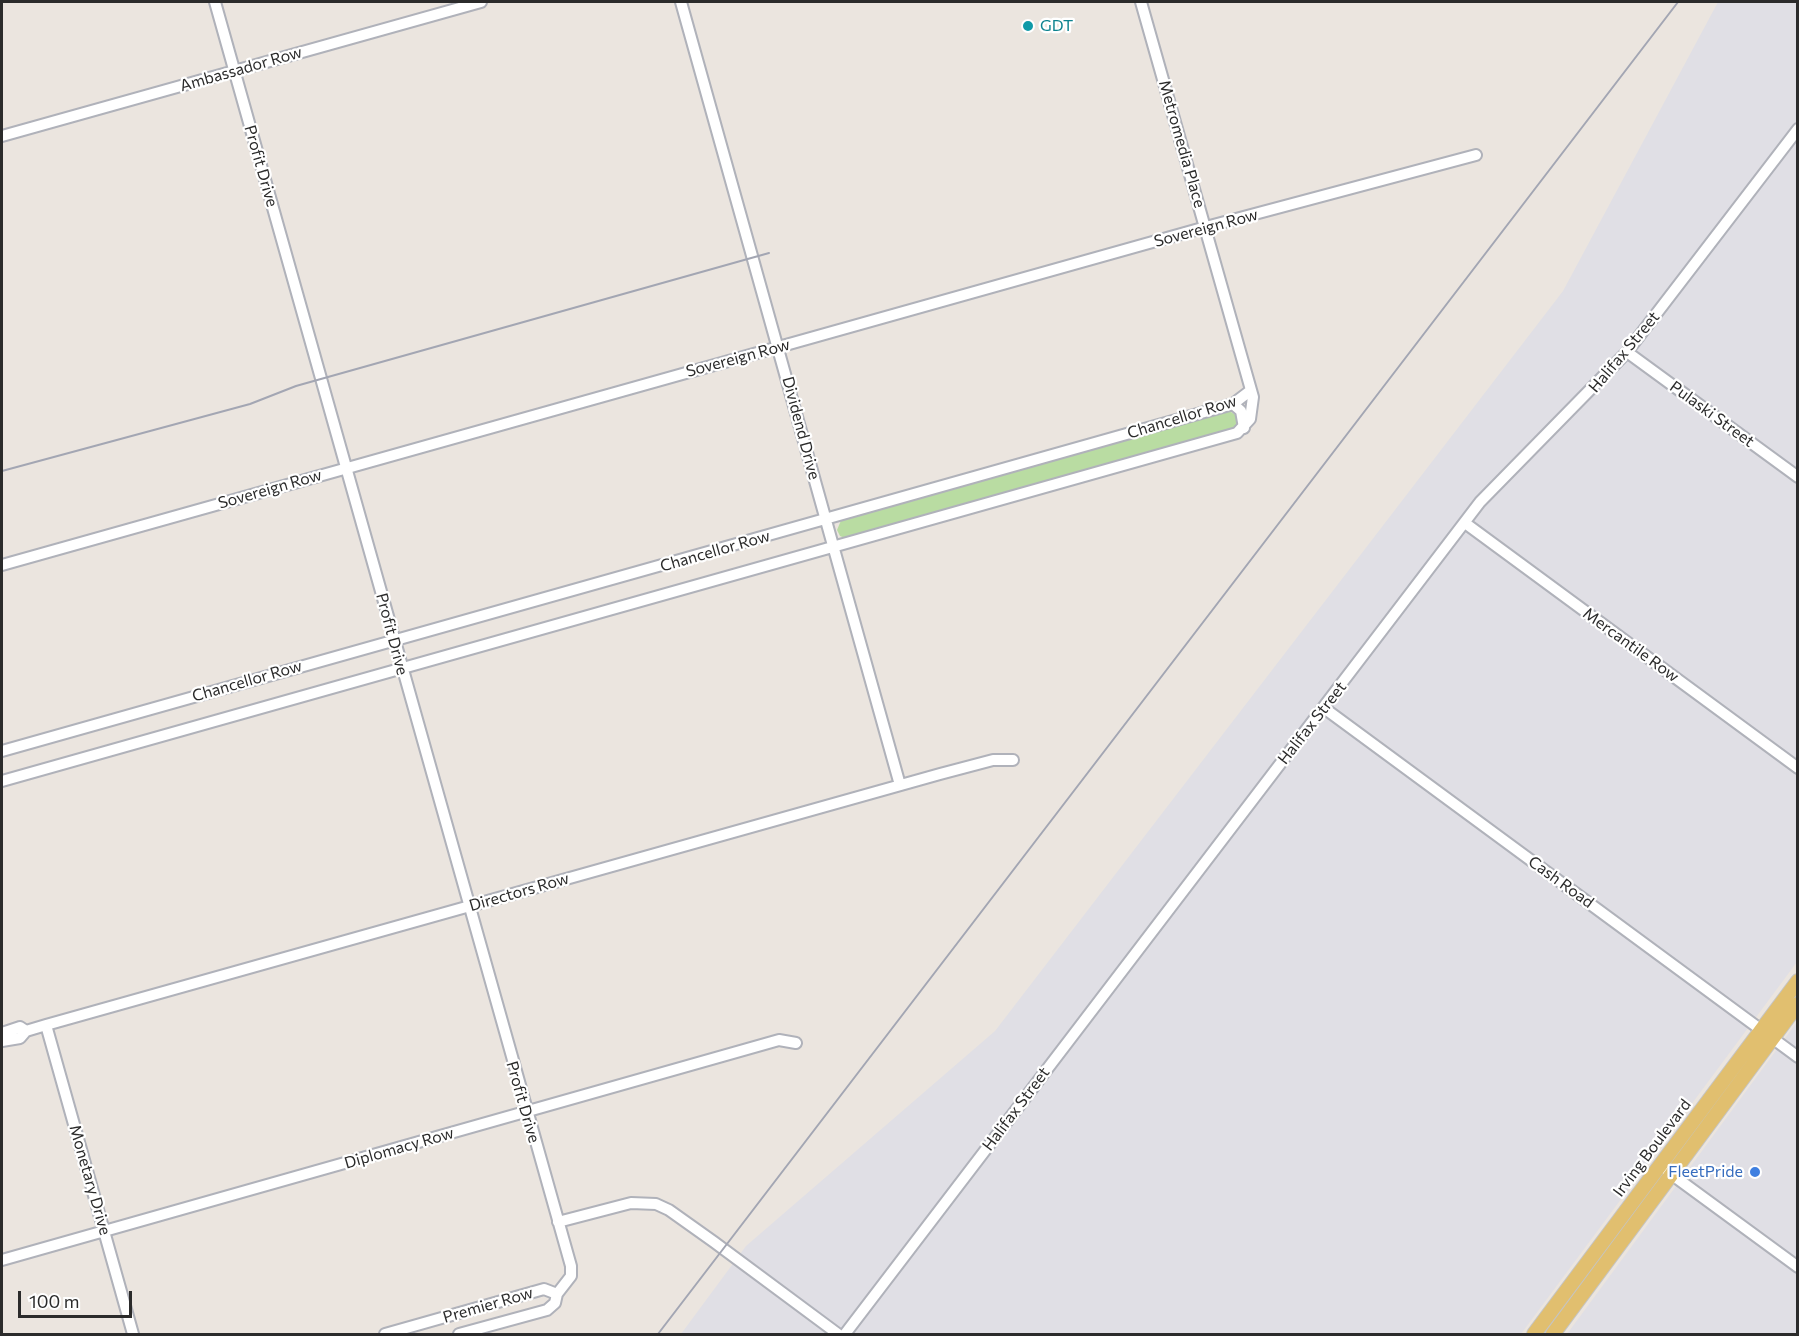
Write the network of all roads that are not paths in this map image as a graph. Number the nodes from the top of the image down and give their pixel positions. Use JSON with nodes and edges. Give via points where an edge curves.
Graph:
{"nodes":[{"id":1,"x":215,"y":2,"type":"edge"},
{"id":2,"x":480,"y":2,"type":"edge"},
{"id":3,"x":681,"y":2,"type":"edge"},
{"id":4,"x":1141,"y":2,"type":"edge"},
{"id":5,"x":234,"y":71,"type":"junction"},
{"id":6,"x":1797,"y":129,"type":"edge"},
{"id":7,"x":2,"y":136,"type":"edge"},
{"id":8,"x":1476,"y":155,"type":"dead end"},
{"id":9,"x":1206,"y":227,"type":"junction"},
{"id":10,"x":779,"y":348,"type":"junction"},
{"id":11,"x":1627,"y":352,"type":"junction"},
{"id":12,"x":1250,"y":391,"type":"junction"},
{"id":13,"x":1233,"y":404,"type":"junction"},
{"id":14,"x":1244,"y":428,"type":"junction"},
{"id":15,"x":346,"y":468,"type":"junction"},
{"id":16,"x":1797,"y":477,"type":"edge"},
{"id":17,"x":825,"y":519,"type":"junction"},
{"id":18,"x":1465,"y":523,"type":"junction"},
{"id":19,"x":833,"y":547,"type":"junction"},
{"id":20,"x":2,"y":565,"type":"edge"},
{"id":21,"x":394,"y":639,"type":"junction"},
{"id":22,"x":402,"y":669,"type":"junction"},
{"id":23,"x":1324,"y":708,"type":"junction"},
{"id":24,"x":2,"y":751,"type":"edge"},
{"id":25,"x":1013,"y":760,"type":"dead end"},
{"id":26,"x":1797,"y":768,"type":"edge"},
{"id":27,"x":2,"y":781,"type":"edge"},
{"id":28,"x":900,"y":785,"type":"junction"},
{"id":29,"x":469,"y":906,"type":"junction"},
{"id":30,"x":1797,"y":981,"type":"edge"},
{"id":31,"x":1797,"y":1004,"type":"edge"},
{"id":32,"x":46,"y":1025,"type":"junction"},
{"id":33,"x":26,"y":1031,"type":"junction"},
{"id":34,"x":2,"y":1033,"type":"edge"},
{"id":35,"x":1767,"y":1034,"type":"junction"},
{"id":36,"x":2,"y":1041,"type":"edge"},
{"id":37,"x":796,"y":1043,"type":"dead end"},
{"id":38,"x":1797,"y":1057,"type":"edge"},
{"id":39,"x":1706,"y":1103,"type":"junction"},
{"id":40,"x":1719,"y":1111,"type":"junction"},
{"id":41,"x":526,"y":1112,"type":"junction"},
{"id":42,"x":1688,"y":1128,"type":"junction"},
{"id":43,"x":1700,"y":1137,"type":"junction"},
{"id":44,"x":1659,"y":1165,"type":"junction"},
{"id":45,"x":1672,"y":1174,"type":"junction"},
{"id":46,"x":1635,"y":1199,"type":"junction"},
{"id":47,"x":1648,"y":1207,"type":"junction"},
{"id":48,"x":558,"y":1222,"type":"junction"},
{"id":49,"x":104,"y":1231,"type":"junction"},
{"id":50,"x":2,"y":1260,"type":"edge"},
{"id":51,"x":1586,"y":1265,"type":"junction"},
{"id":52,"x":571,"y":1266,"type":"joint"},
{"id":53,"x":1797,"y":1268,"type":"edge"},
{"id":54,"x":1598,"y":1274,"type":"junction"},
{"id":55,"x":557,"y":1294,"type":"junction"},
{"id":56,"x":1534,"y":1334,"type":"edge"},
{"id":57,"x":133,"y":1335,"type":"edge"},
{"id":58,"x":385,"y":1335,"type":"edge"},
{"id":59,"x":459,"y":1335,"type":"edge"},
{"id":60,"x":838,"y":1335,"type":"edge"},
{"id":61,"x":845,"y":1335,"type":"edge"},
{"id":62,"x":1553,"y":1335,"type":"edge"}],
"edges":[{"from":1,"to":5,"type":"street","name":"Profit Drive"},
{"from":2,"to":5,"type":"street","name":"Ambassador Row"},
{"from":3,"to":10,"type":"street","name":"Dividend Drive"},
{"from":4,"to":9,"type":"street","name":"Metromedia Place"},
{"from":5,"to":7,"type":"street","name":"Ambassador Row"},
{"from":5,"to":15,"type":"street","name":"Profit Drive"},
{"from":6,"to":11,"type":"street","name":"Halifax Street"},
{"from":8,"to":9,"type":"street","name":"Sovereign Row"},
{"from":9,"to":10,"type":"street","name":"Sovereign Row"},
{"from":9,"to":12,"type":"street","name":"Metromedia Place"},
{"from":10,"to":15,"type":"street","name":"Sovereign Row"},
{"from":10,"to":17,"type":"street","name":"Dividend Drive"},
{"from":11,"to":16,"type":"street","name":"Pulaski Street"},
{"from":11,"to":18,"type":"street","name":"Halifax Street","via":[[1498,482]]},
{"from":12,"to":13,"type":"street","name":"Chancellor Row"},
{"from":12,"to":14,"type":"street","name":"Chancellor Row","via":[[1254,408]]},
{"from":13,"to":14,"type":"street","via":[[1241,411]]},
{"from":13,"to":17,"type":"street","name":"Chancellor Row"},
{"from":14,"to":19,"type":"street","name":"Chancellor Row","via":[[1231,436]]},
{"from":15,"to":20,"type":"street","name":"Sovereign Row"},
{"from":15,"to":21,"type":"street","name":"Profit Drive"},
{"from":17,"to":19,"type":"street","name":"Dividend Drive"},
{"from":17,"to":21,"type":"street","name":"Chancellor Row"},
{"from":18,"to":23,"type":"street","name":"Halifax Street"},
{"from":18,"to":26,"type":"street","name":"Mercantile Row"},
{"from":19,"to":22,"type":"street","name":"Chancellor Row"},
{"from":19,"to":28,"type":"street","name":"Dividend Drive"},
{"from":21,"to":22,"type":"street","name":"Profit Drive"},
{"from":21,"to":24,"type":"street","name":"Chancellor Row"},
{"from":22,"to":27,"type":"street","name":"Chancellor Row"},
{"from":22,"to":29,"type":"street","name":"Profit Drive"},
{"from":23,"to":35,"type":"street","name":"Cash Road"},
{"from":23,"to":61,"type":"street","name":"Halifax Street"},
{"from":25,"to":28,"type":"street","name":"Directors Row","via":[[993,760]]},
{"from":28,"to":29,"type":"street","name":"Directors Row"},
{"from":29,"to":32,"type":"street","name":"Directors Row"},
{"from":29,"to":41,"type":"street","name":"Profit Drive"},
{"from":30,"to":35,"type":"main road","name":"Irving Boulevard"},
{"from":31,"to":35,"type":"main road","name":"Irving Boulevard"},
{"from":32,"to":33,"type":"street","name":"Directors Row"},
{"from":32,"to":49,"type":"street","name":"Monetary Drive"},
{"from":33,"to":34,"type":"street","name":"Directors Row","via":[[20,1027]]},
{"from":33,"to":36,"type":"street","name":"Directors Row","via":[[20,1038]]},
{"from":35,"to":38,"type":"street","name":"Cash Road"},
{"from":35,"to":39,"type":"main road","name":"Irving Boulevard"},
{"from":35,"to":40,"type":"main road","name":"Irving Boulevard"},
{"from":37,"to":41,"type":"street","name":"Diplomacy Row","via":[[779,1040]]},
{"from":39,"to":40,"type":"main road"},
{"from":39,"to":42,"type":"main road","name":"Irving Boulevard"},
{"from":40,"to":43,"type":"main road","name":"Irving Boulevard"},
{"from":41,"to":48,"type":"street","name":"Profit Drive"},
{"from":41,"to":49,"type":"street","name":"Diplomacy Row"},
{"from":42,"to":43,"type":"main road"},
{"from":42,"to":44,"type":"main road","name":"Irving Boulevard"},
{"from":43,"to":45,"type":"main road","name":"Irving Boulevard"},
{"from":44,"to":45,"type":"street"},
{"from":44,"to":46,"type":"main road","name":"Irving Boulevard"},
{"from":45,"to":47,"type":"main road","name":"Irving Boulevard"},
{"from":45,"to":53,"type":"street"},
{"from":46,"to":47,"type":"main road"},
{"from":46,"to":51,"type":"main road","name":"Irving Boulevard"},
{"from":47,"to":54,"type":"main road","name":"Irving Boulevard"},
{"from":48,"to":52,"type":"street","name":"Profit Drive"},
{"from":48,"to":60,"type":"street","via":[[631,1203],[650,1203],[669,1210]]},
{"from":49,"to":50,"type":"street","name":"Diplomacy Row"},
{"from":49,"to":57,"type":"street","name":"Monetary Drive"},
{"from":51,"to":54,"type":"main road"},
{"from":51,"to":56,"type":"main road","name":"Irving Boulevard"},
{"from":52,"to":55,"type":"street","name":"Premier Row","via":[[571,1276]]},
{"from":54,"to":62,"type":"main road","name":"Irving Boulevard"},
{"from":55,"to":58,"type":"street","name":"Premier Row","via":[[544,1289]]},
{"from":55,"to":59,"type":"street","name":"Premier Row","via":[[555,1303],[547,1310]]}]}
